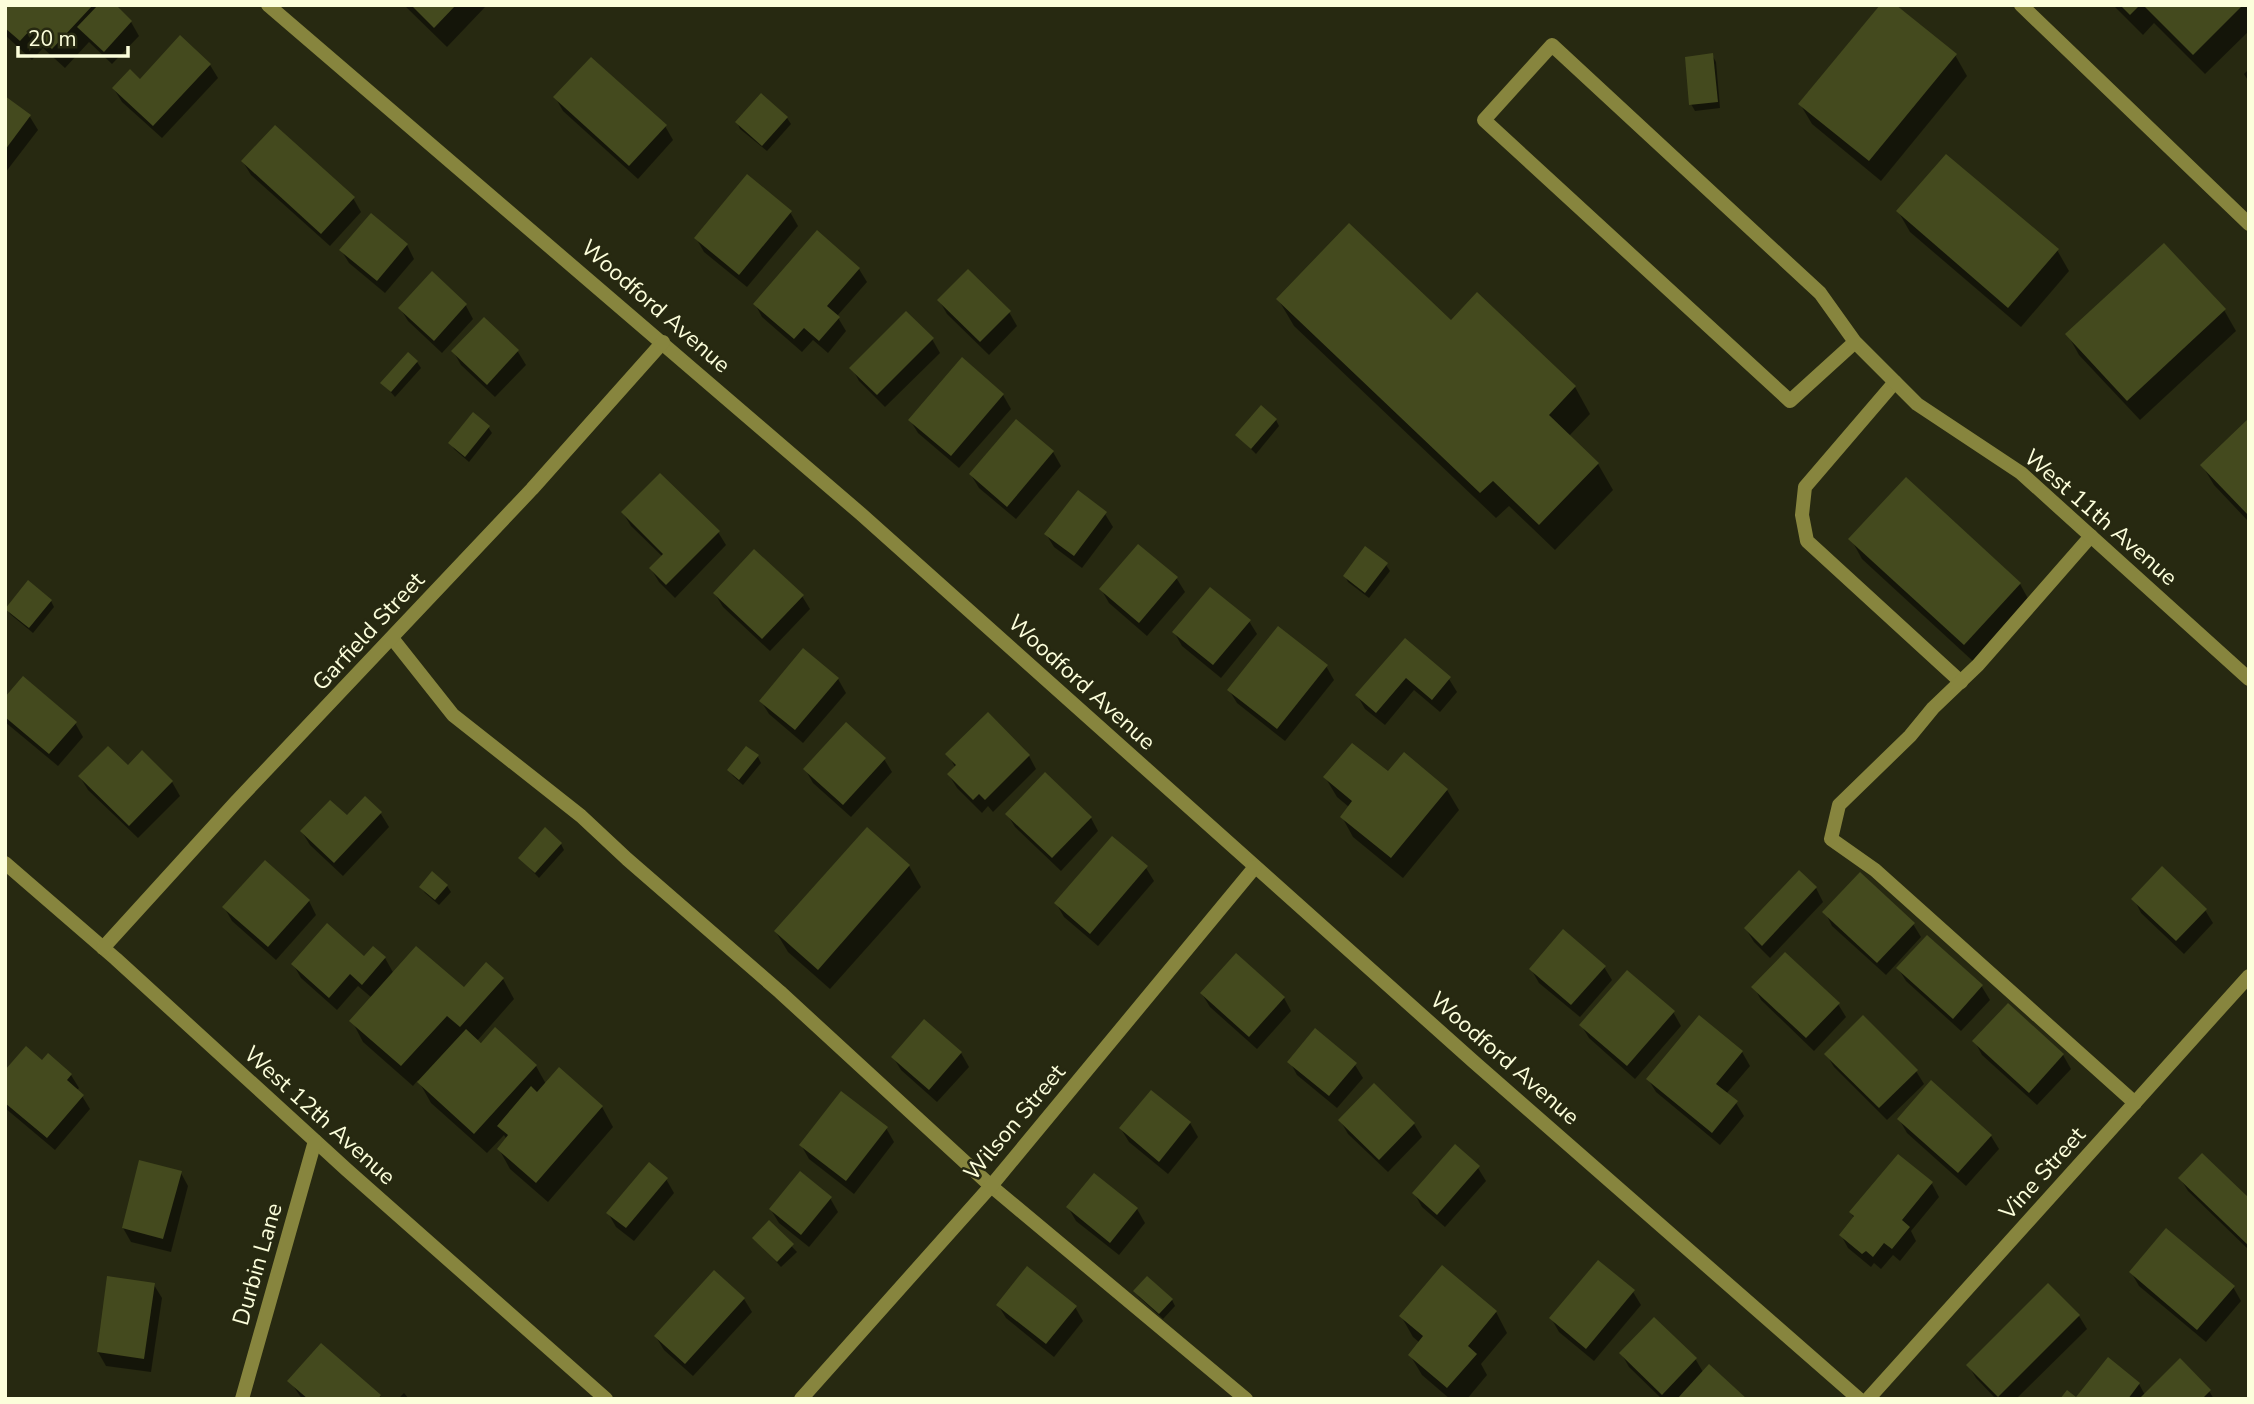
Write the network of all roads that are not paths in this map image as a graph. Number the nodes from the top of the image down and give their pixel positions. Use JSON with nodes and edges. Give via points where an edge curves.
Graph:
{"nodes":[{"id":1,"x":268,"y":5,"type":"edge"},
{"id":2,"x":2021,"y":5,"type":"edge"},
{"id":3,"x":2249,"y":224,"type":"edge"},
{"id":4,"x":663,"y":342,"type":"junction"},
{"id":5,"x":1855,"y":342,"type":"junction"},
{"id":6,"x":1895,"y":382,"type":"junction"},
{"id":7,"x":2091,"y":536,"type":"junction"},
{"id":8,"x":392,"y":638,"type":"junction"},
{"id":9,"x":2249,"y":679,"type":"edge"},
{"id":10,"x":1961,"y":682,"type":"junction"},
{"id":11,"x":5,"y":863,"type":"edge"},
{"id":12,"x":1255,"y":867,"type":"junction"},
{"id":13,"x":103,"y":948,"type":"junction"},
{"id":14,"x":2249,"y":976,"type":"edge"},
{"id":15,"x":2135,"y":1103,"type":"junction"},
{"id":16,"x":315,"y":1141,"type":"junction"},
{"id":17,"x":991,"y":1186,"type":"junction"},
{"id":18,"x":242,"y":1399,"type":"edge"},
{"id":19,"x":606,"y":1399,"type":"edge"},
{"id":20,"x":801,"y":1399,"type":"edge"},
{"id":21,"x":1246,"y":1399,"type":"edge"},
{"id":22,"x":1859,"y":1399,"type":"edge"},
{"id":23,"x":1868,"y":1399,"type":"edge"}],
"edges":[{"from":1,"to":4,"type":"street","name":"Woodford Avenue"},
{"from":2,"to":3,"type":"street"},
{"from":4,"to":8,"type":"street","name":"Garfield Street"},
{"from":4,"to":12,"type":"street","name":"Woodford Avenue"},
{"from":5,"to":5,"type":"street","name":"West 11th Avenue","via":[[1820,293],[1552,45],[1484,120],[1790,401]]},
{"from":5,"to":6,"type":"street","name":"West 11th Avenue"},
{"from":6,"to":7,"type":"street","name":"West 11th Avenue","via":[[1917,404],[2021,472]]},
{"from":6,"to":10,"type":"street","via":[[1805,487],[1802,516],[1807,541]]},
{"from":7,"to":9,"type":"street","name":"West 11th Avenue"},
{"from":7,"to":10,"type":"street"},
{"from":8,"to":13,"type":"street","name":"Garfield Street"},
{"from":8,"to":17,"type":"street","via":[[453,715],[581,816]]},
{"from":10,"to":15,"type":"street","via":[[1839,805],[1831,839],[1875,870]]},
{"from":11,"to":13,"type":"street","name":"West 12th Avenue"},
{"from":12,"to":17,"type":"street","name":"Wilson Street"},
{"from":12,"to":22,"type":"street","name":"Woodford Avenue"},
{"from":13,"to":16,"type":"street","name":"West 12th Avenue"},
{"from":14,"to":15,"type":"street","name":"Vine Street"},
{"from":15,"to":23,"type":"street","name":"Vine Street"},
{"from":16,"to":18,"type":"street","name":"Durbin Lane"},
{"from":16,"to":19,"type":"street","name":"West 12th Avenue"},
{"from":17,"to":20,"type":"street","name":"Wilson Street"},
{"from":17,"to":21,"type":"street"}]}
